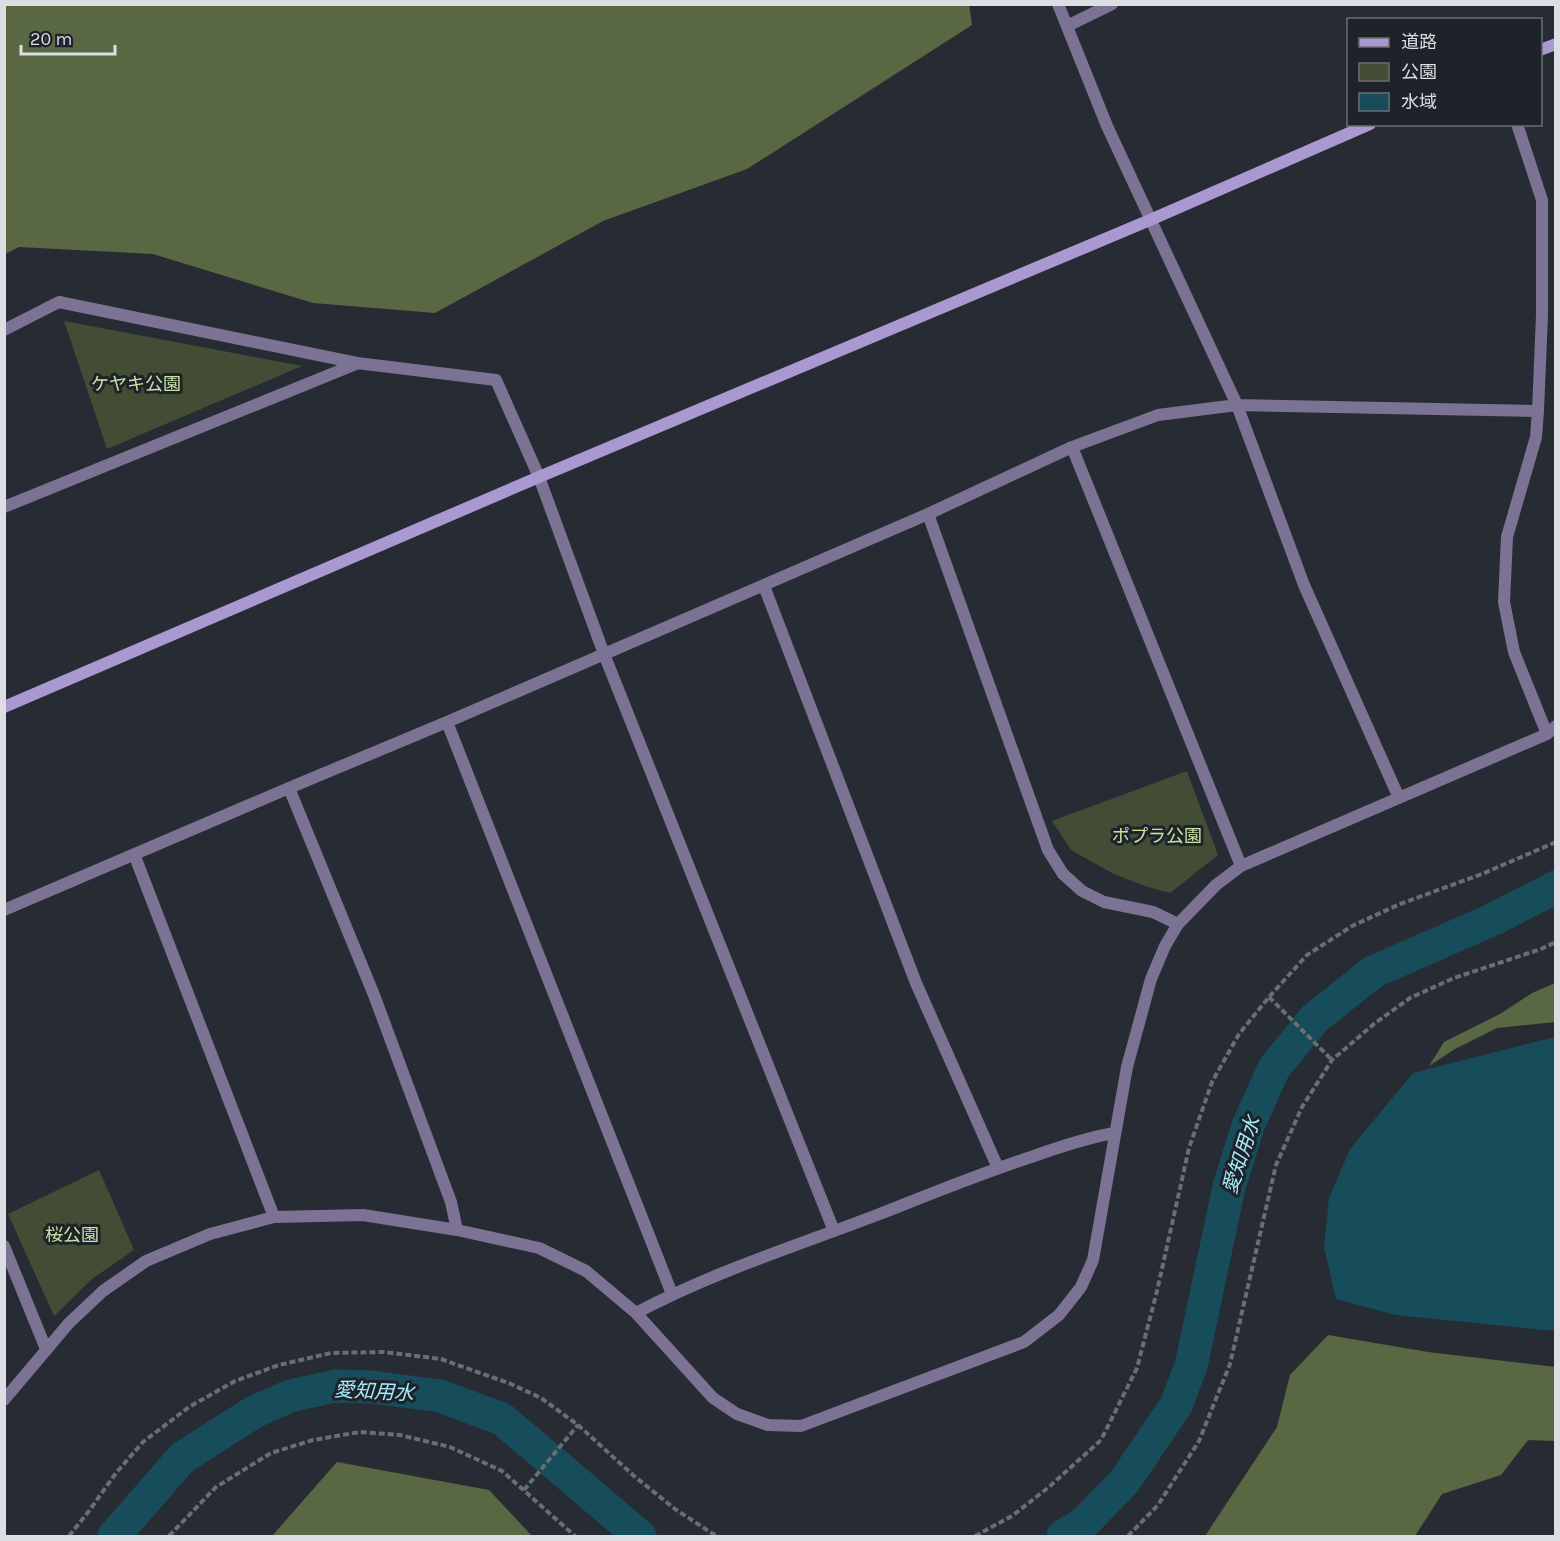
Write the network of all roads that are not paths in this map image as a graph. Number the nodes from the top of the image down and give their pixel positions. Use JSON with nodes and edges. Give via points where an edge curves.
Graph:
{"nodes":[{"id":1,"x":1058,"y":4,"type":"edge"},
{"id":2,"x":1112,"y":4,"type":"edge"},
{"id":3,"x":1067,"y":26,"type":"junction"},
{"id":4,"x":1365,"y":126,"type":"edge"},
{"id":5,"x":1518,"y":126,"type":"edge"},
{"id":6,"x":1150,"y":220,"type":"junction"},
{"id":7,"x":4,"y":330,"type":"edge"},
{"id":8,"x":357,"y":363,"type":"junction"},
{"id":9,"x":1237,"y":405,"type":"junction"},
{"id":10,"x":1538,"y":411,"type":"junction"},
{"id":11,"x":1072,"y":447,"type":"junction"},
{"id":12,"x":539,"y":477,"type":"junction"},
{"id":13,"x":4,"y":507,"type":"edge"},
{"id":14,"x":928,"y":514,"type":"junction"},
{"id":15,"x":764,"y":585,"type":"junction"},
{"id":16,"x":604,"y":654,"type":"junction"},
{"id":17,"x":4,"y":707,"type":"edge"},
{"id":18,"x":447,"y":722,"type":"junction"},
{"id":19,"x":1551,"y":730,"type":"edge"},
{"id":20,"x":289,"y":788,"type":"junction"},
{"id":21,"x":1399,"y":798,"type":"junction"},
{"id":22,"x":134,"y":854,"type":"junction"},
{"id":23,"x":1241,"y":866,"type":"junction"},
{"id":24,"x":4,"y":910,"type":"edge"},
{"id":25,"x":1178,"y":924,"type":"junction"},
{"id":26,"x":1114,"y":1133,"type":"junction"},
{"id":27,"x":998,"y":1168,"type":"junction"},
{"id":28,"x":274,"y":1217,"type":"junction"},
{"id":29,"x":456,"y":1230,"type":"junction"},
{"id":30,"x":834,"y":1231,"type":"junction"},
{"id":31,"x":4,"y":1246,"type":"edge"},
{"id":32,"x":672,"y":1294,"type":"junction"},
{"id":33,"x":636,"y":1313,"type":"junction"},
{"id":34,"x":46,"y":1349,"type":"junction"},
{"id":35,"x":4,"y":1400,"type":"edge"}],
"edges":[{"from":1,"to":3,"type":"street"},
{"from":2,"to":3,"type":"street"},
{"from":3,"to":6,"type":"street"},
{"from":4,"to":6,"type":"street"},
{"from":5,"to":10,"type":"street","via":[[1542,200]]},
{"from":6,"to":9,"type":"street"},
{"from":6,"to":12,"type":"street"},
{"from":7,"to":8,"type":"street","via":[[59,302]]},
{"from":8,"to":12,"type":"street","via":[[496,381]]},
{"from":8,"to":13,"type":"street"},
{"from":9,"to":10,"type":"street"},
{"from":9,"to":11,"type":"street","via":[[1158,415]]},
{"from":9,"to":21,"type":"street","via":[[1304,585]]},
{"from":10,"to":19,"type":"street","via":[[1536,437],[1507,537],[1504,602],[1514,652]]},
{"from":11,"to":14,"type":"street"},
{"from":11,"to":23,"type":"street"},
{"from":12,"to":16,"type":"street"},
{"from":12,"to":17,"type":"street"},
{"from":14,"to":15,"type":"street"},
{"from":14,"to":25,"type":"street","via":[[1048,850],[1063,874],[1082,891],[1104,902],[1153,912]]},
{"from":15,"to":16,"type":"street"},
{"from":15,"to":27,"type":"street","via":[[916,983]]},
{"from":16,"to":18,"type":"street"},
{"from":16,"to":30,"type":"street"},
{"from":18,"to":20,"type":"street"},
{"from":18,"to":32,"type":"street"},
{"from":19,"to":21,"type":"street"},
{"from":20,"to":22,"type":"street"},
{"from":20,"to":29,"type":"street","via":[[374,995],[451,1202]]},
{"from":21,"to":23,"type":"street"},
{"from":22,"to":24,"type":"street"},
{"from":22,"to":28,"type":"street"},
{"from":23,"to":25,"type":"street"},
{"from":25,"to":26,"type":"street","via":[[1151,979]]},
{"from":26,"to":27,"type":"street","via":[[1089,1137]]},
{"from":26,"to":33,"type":"street","via":[[1093,1260],[1082,1287],[1059,1314],[1013,1347],[801,1426],[768,1425],[737,1414],[713,1398]]},
{"from":27,"to":30,"type":"street"},
{"from":28,"to":29,"type":"street","via":[[363,1215]]},
{"from":28,"to":34,"type":"street","via":[[210,1234],[146,1261],[104,1291]]},
{"from":29,"to":33,"type":"street","via":[[538,1248],[586,1271]]},
{"from":30,"to":32,"type":"street"},
{"from":31,"to":34,"type":"street"},
{"from":32,"to":33,"type":"street"},
{"from":34,"to":35,"type":"street"}]}
